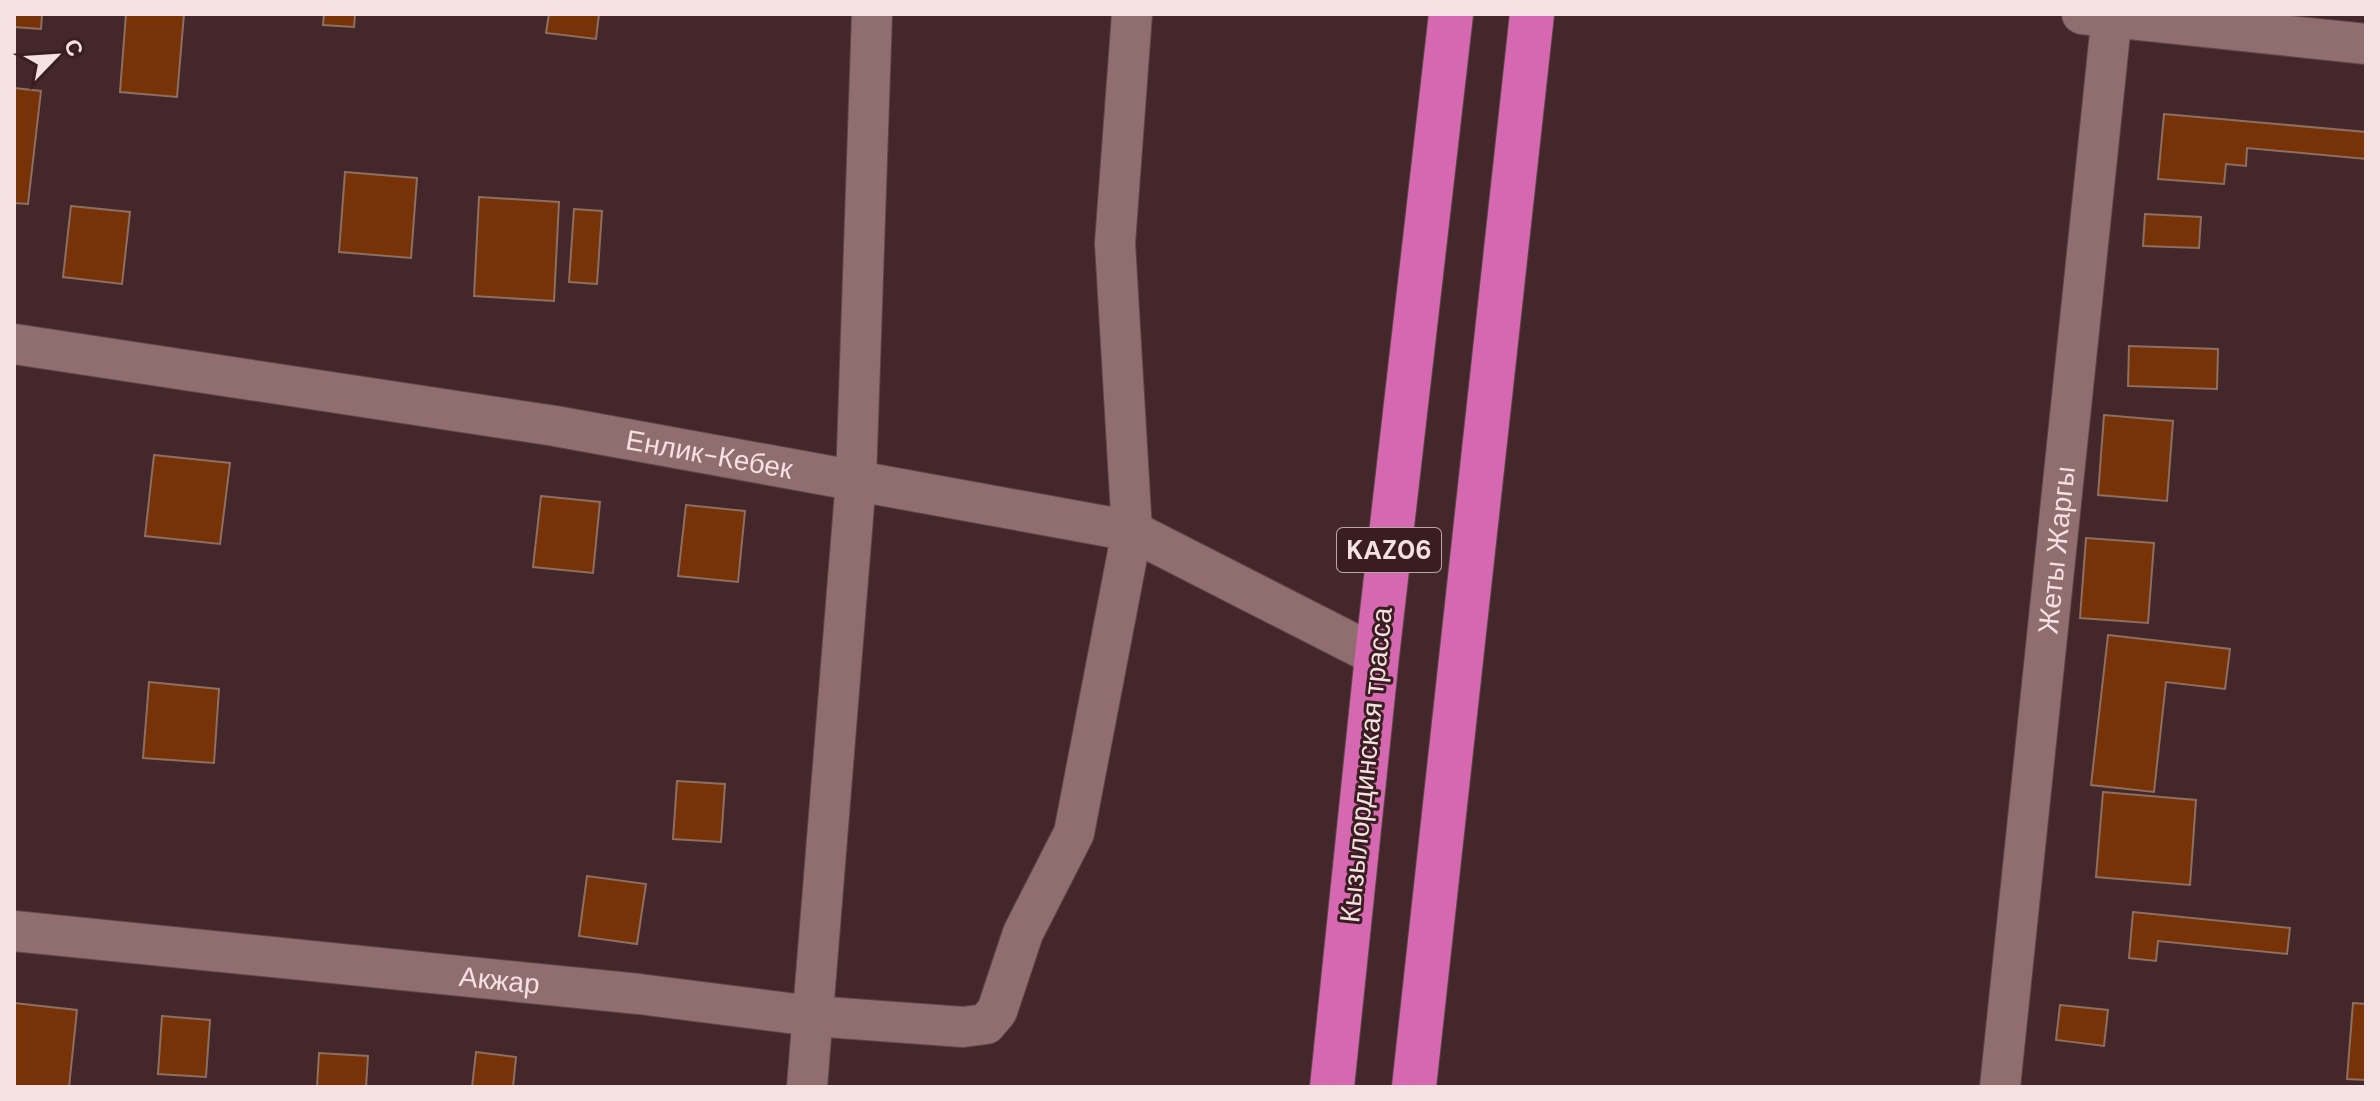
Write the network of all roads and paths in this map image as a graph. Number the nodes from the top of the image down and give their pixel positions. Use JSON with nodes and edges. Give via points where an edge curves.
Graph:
{"nodes":[{"id":1,"x":872,"y":14,"type":"edge"},
{"id":2,"x":1132,"y":14,"type":"edge"},
{"id":3,"x":1451,"y":14,"type":"edge"},
{"id":4,"x":1532,"y":14,"type":"edge"},
{"id":5,"x":2102,"y":15,"type":"edge"},
{"id":6,"x":2366,"y":44,"type":"edge"},
{"id":7,"x":14,"y":344,"type":"edge"},
{"id":8,"x":856,"y":480,"type":"junction"},
{"id":9,"x":1132,"y":531,"type":"junction"},
{"id":10,"x":1377,"y":656,"type":"junction"},
{"id":11,"x":14,"y":931,"type":"edge"},
{"id":12,"x":812,"y":1016,"type":"junction"},
{"id":13,"x":807,"y":1087,"type":"edge"},
{"id":14,"x":1332,"y":1087,"type":"edge"},
{"id":15,"x":1414,"y":1087,"type":"edge"},
{"id":16,"x":2000,"y":1087,"type":"edge"}],
"edges":[{"from":1,"to":8,"type":"street"},
{"from":2,"to":9,"type":"street","via":[[1115,243]]},
{"from":3,"to":10,"type":"highway","name":"Кызылординская трасса","number":"KАZ06"},
{"from":4,"to":15,"type":"highway","number":"KАZ06"},
{"from":5,"to":6,"type":"street"},
{"from":5,"to":16,"type":"street","name":"Жеты Жаргы"},
{"from":7,"to":8,"type":"street","name":"Енлик-Кебек","via":[[555,426]]},
{"from":8,"to":9,"type":"street","name":"Енлик-Кебек"},
{"from":8,"to":12,"type":"street"},
{"from":9,"to":10,"type":"street","name":"Енлик-Кебек"},
{"from":9,"to":12,"type":"street","name":"Акжар","via":[[1074,833],[1023,933],[997,1011],[986,1024],[963,1027]]},
{"from":10,"to":14,"type":"highway","name":"Кызылординская трасса","number":"KАZ06"},
{"from":11,"to":12,"type":"street","name":"Акжар"},
{"from":12,"to":13,"type":"street"}]}
